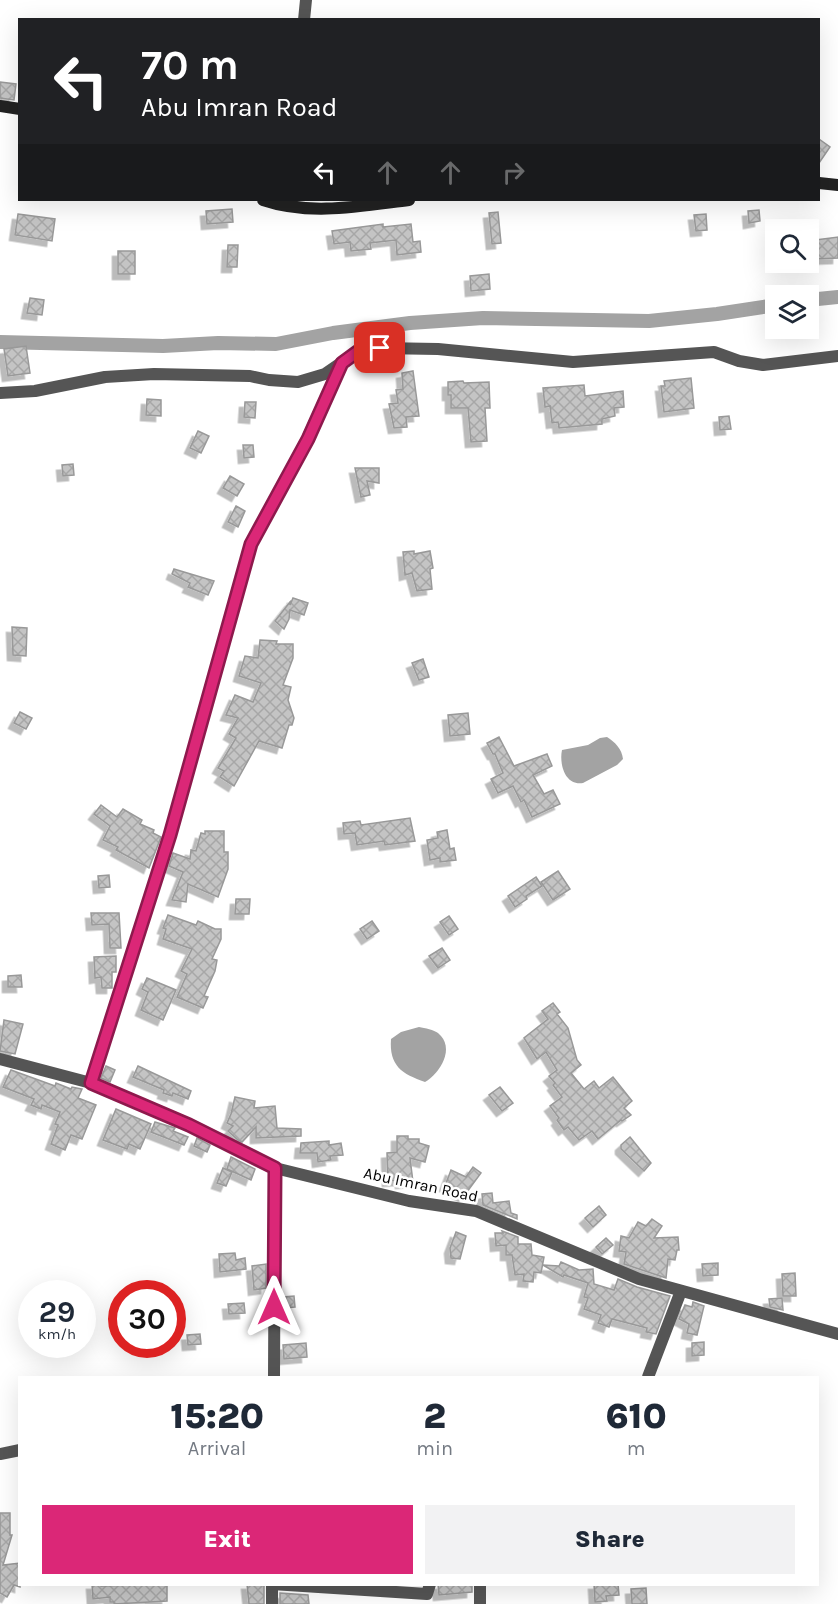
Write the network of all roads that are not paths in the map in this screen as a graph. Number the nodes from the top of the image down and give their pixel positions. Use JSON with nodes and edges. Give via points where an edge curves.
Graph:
{"nodes":[{"id":1,"x":306,"y":0,"type":"edge"},
{"id":2,"x":304,"y":18,"type":"edge"},
{"id":3,"x":0,"y":106,"type":"edge"},
{"id":4,"x":18,"y":109,"type":"edge"},
{"id":5,"x":820,"y":183,"type":"edge"},
{"id":6,"x":838,"y":185,"type":"edge"},
{"id":7,"x":273,"y":201,"type":"edge"},
{"id":8,"x":401,"y":201,"type":"edge"},
{"id":9,"x":293,"y":203,"type":"edge"},
{"id":10,"x":838,"y":356,"type":"edge"},
{"id":11,"x":342,"y":363,"type":"junction"},
{"id":12,"x":0,"y":393,"type":"edge"},
{"id":13,"x":0,"y":1059,"type":"edge"},
{"id":14,"x":91,"y":1083,"type":"junction"},
{"id":15,"x":275,"y":1168,"type":"junction"},
{"id":16,"x":681,"y":1291,"type":"junction"},
{"id":17,"x":838,"y":1334,"type":"edge"},
{"id":18,"x":274,"y":1376,"type":"edge"},
{"id":19,"x":648,"y":1376,"type":"edge"},
{"id":20,"x":18,"y":1450,"type":"edge"},
{"id":21,"x":0,"y":1454,"type":"edge"},
{"id":22,"x":272,"y":1586,"type":"edge"},
{"id":23,"x":303,"y":1586,"type":"edge"},
{"id":24,"x":429,"y":1586,"type":"edge"},
{"id":25,"x":480,"y":1586,"type":"edge"},
{"id":26,"x":272,"y":1604,"type":"edge"},
{"id":27,"x":480,"y":1604,"type":"edge"}],
"edges":[{"from":1,"to":2,"type":"street"},
{"from":3,"to":4,"type":"street"},
{"from":5,"to":6,"type":"street"},
{"from":7,"to":9,"type":"street"},
{"from":8,"to":9,"type":"street","via":[[320,208]]},
{"from":10,"to":11,"type":"street","via":[[763,365],[739,362],[714,352],[573,362],[403,347],[357,352]]},
{"from":11,"to":12,"type":"street","via":[[325,374],[298,382],[250,376],[154,374],[105,377],[35,391]]},
{"from":11,"to":14,"type":"street","via":[[308,439],[251,544],[170,835]]},
{"from":13,"to":14,"type":"street","name":"Abu Imran Road"},
{"from":14,"to":15,"type":"street","name":"Abu Imran Road"},
{"from":15,"to":16,"type":"street","name":"Abu Imran Road","via":[[409,1200],[476,1211],[639,1279]]},
{"from":15,"to":18,"type":"street"},
{"from":16,"to":17,"type":"street","name":"Abu Imran Road"},
{"from":16,"to":19,"type":"street"},
{"from":20,"to":21,"type":"street"},
{"from":22,"to":26,"type":"street"},
{"from":23,"to":24,"type":"street","via":[[427,1594]]},
{"from":25,"to":27,"type":"street"}]}
